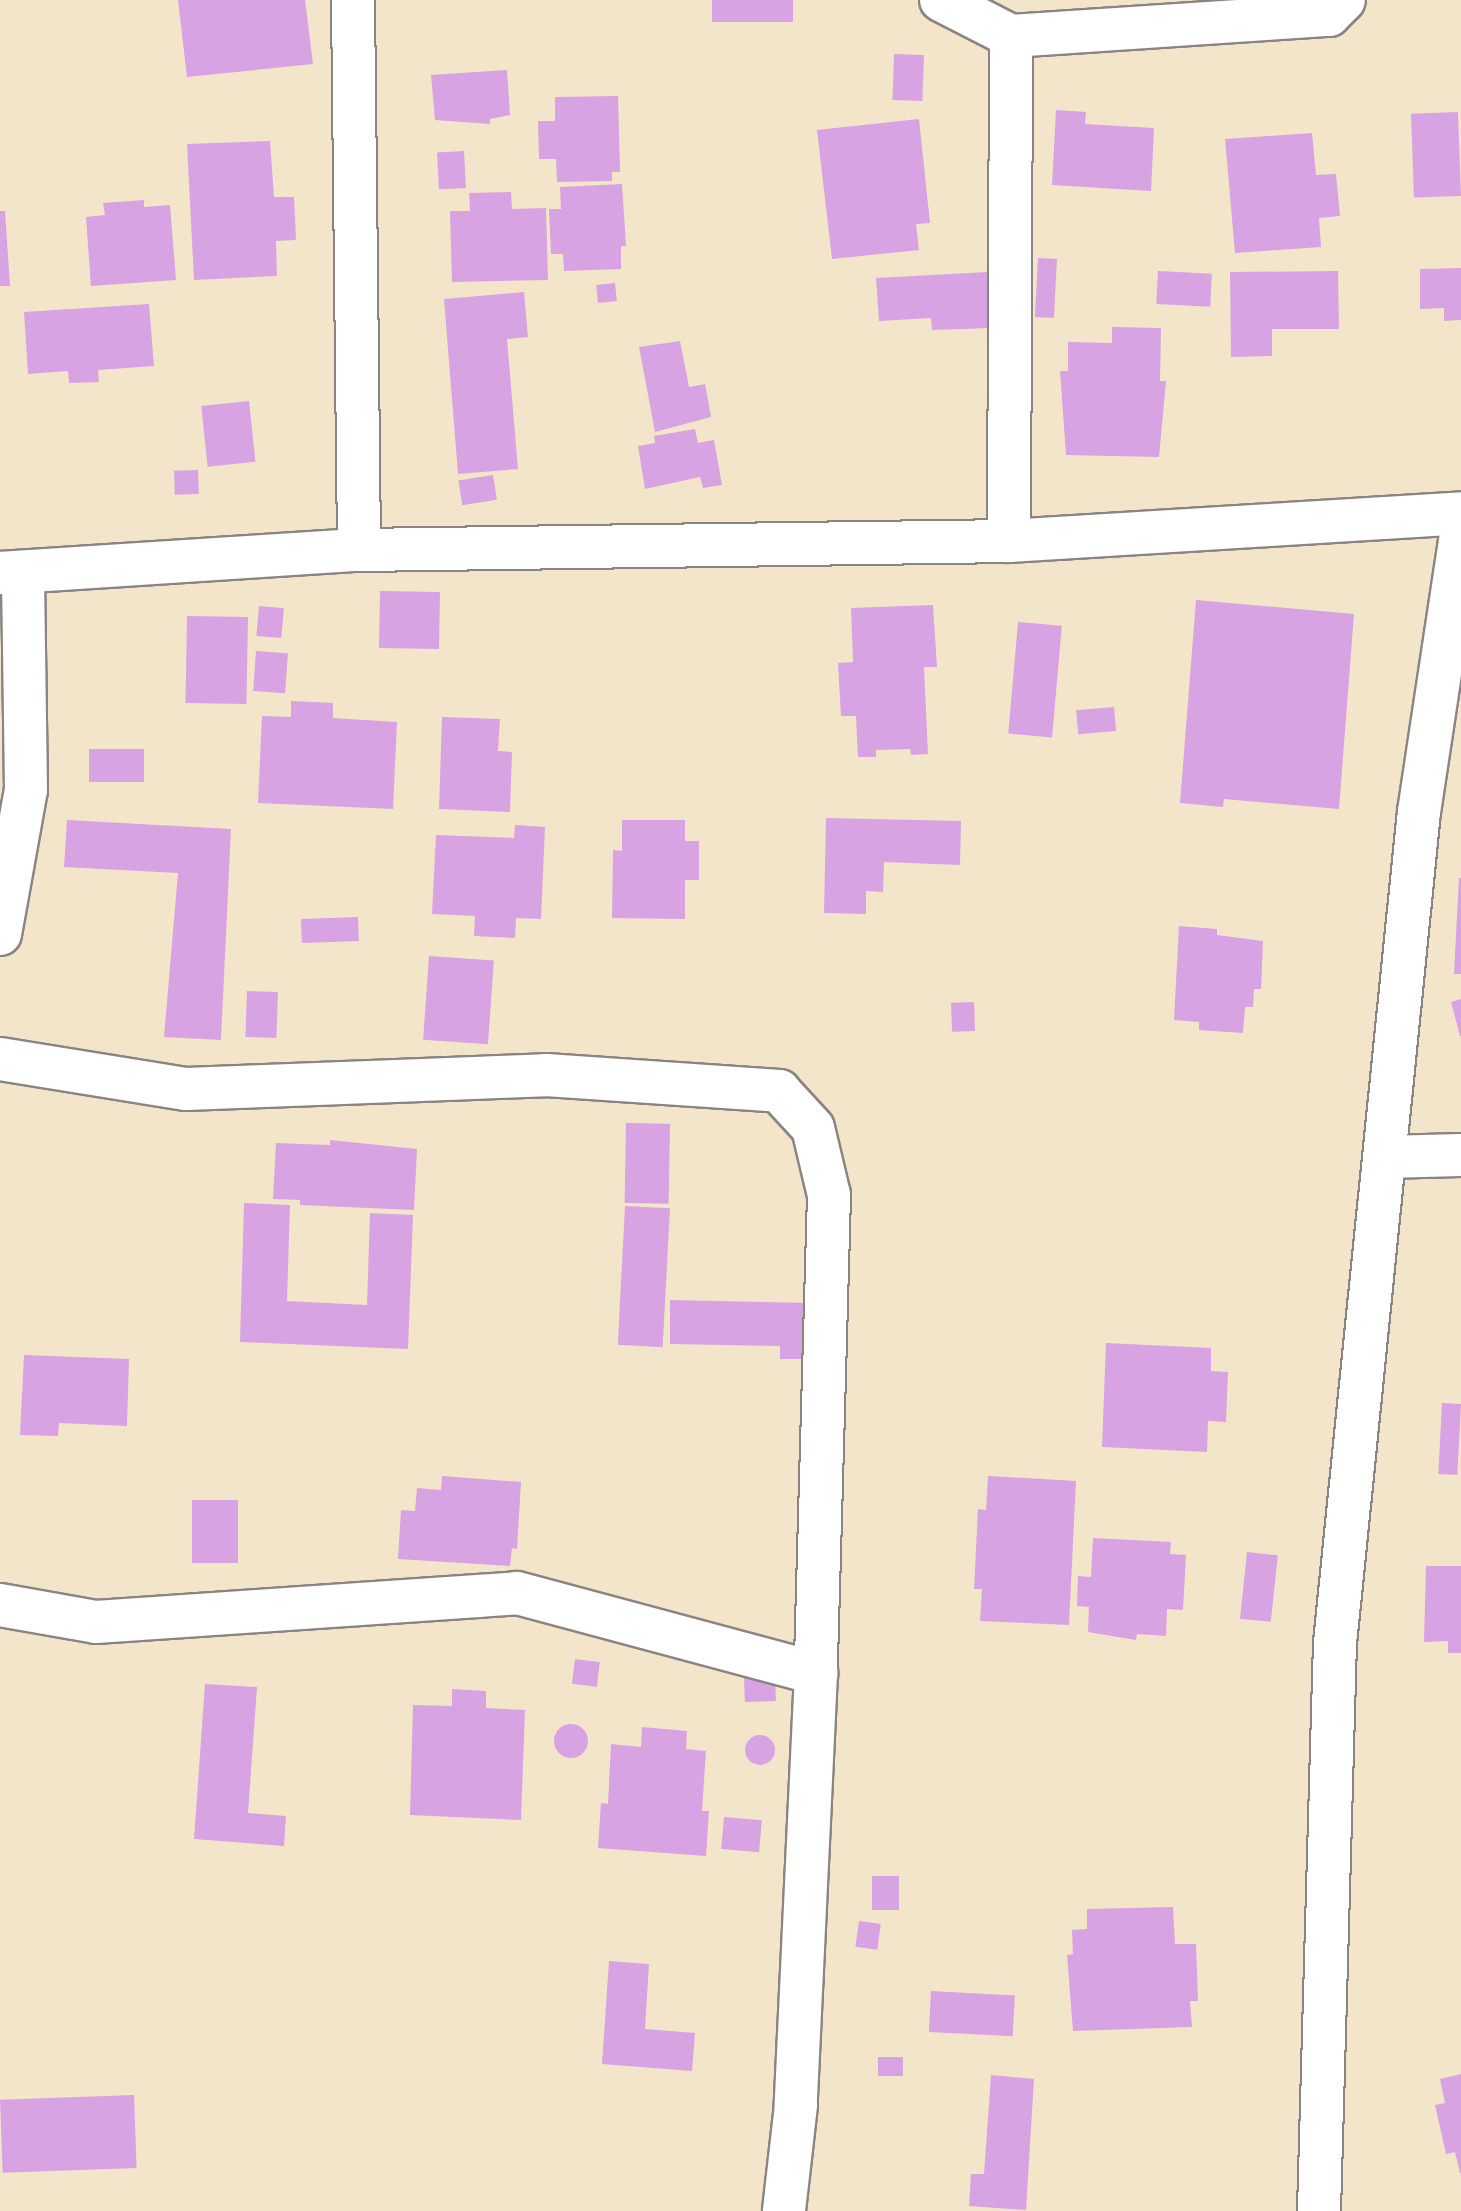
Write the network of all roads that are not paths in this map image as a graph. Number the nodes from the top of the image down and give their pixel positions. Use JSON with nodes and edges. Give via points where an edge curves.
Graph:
{"nodes":[{"id":1,"x":353,"y":0,"type":"edge"},
{"id":2,"x":941,"y":0,"type":"edge"},
{"id":3,"x":1344,"y":0,"type":"edge"},
{"id":4,"x":1011,"y":36,"type":"junction"},
{"id":5,"x":1461,"y":513,"type":"edge"},
{"id":6,"x":1461,"y":533,"type":"edge"},
{"id":7,"x":1009,"y":541,"type":"junction"},
{"id":8,"x":359,"y":550,"type":"junction"},
{"id":9,"x":11,"y":573,"type":"edge"},
{"id":10,"x":0,"y":934,"type":"edge"},
{"id":11,"x":0,"y":1059,"type":"edge"},
{"id":12,"x":1461,"y":1155,"type":"edge"},
{"id":13,"x":1388,"y":1157,"type":"junction"},
{"id":14,"x":0,"y":1605,"type":"edge"},
{"id":15,"x":816,"y":1673,"type":"junction"},
{"id":16,"x":784,"y":2211,"type":"edge"},
{"id":17,"x":1319,"y":2211,"type":"edge"}],
"edges":[{"from":1,"to":8,"type":"street"},
{"from":2,"to":4,"type":"street"},
{"from":3,"to":4,"type":"street","via":[[1329,15]]},
{"from":4,"to":7,"type":"street"},
{"from":5,"to":7,"type":"street"},
{"from":6,"to":13,"type":"street","via":[[1419,812]]},
{"from":7,"to":8,"type":"street"},
{"from":8,"to":9,"type":"street"},
{"from":9,"to":10,"type":"street","via":[[26,790]]},
{"from":11,"to":15,"type":"street","via":[[186,1089],[546,1075],[779,1091],[813,1128],[829,1195]]},
{"from":12,"to":13,"type":"street"},
{"from":13,"to":17,"type":"street","via":[[1335,1643]]},
{"from":14,"to":15,"type":"street","via":[[96,1622],[517,1593]]},
{"from":15,"to":16,"type":"street","via":[[796,2105]]}]}
